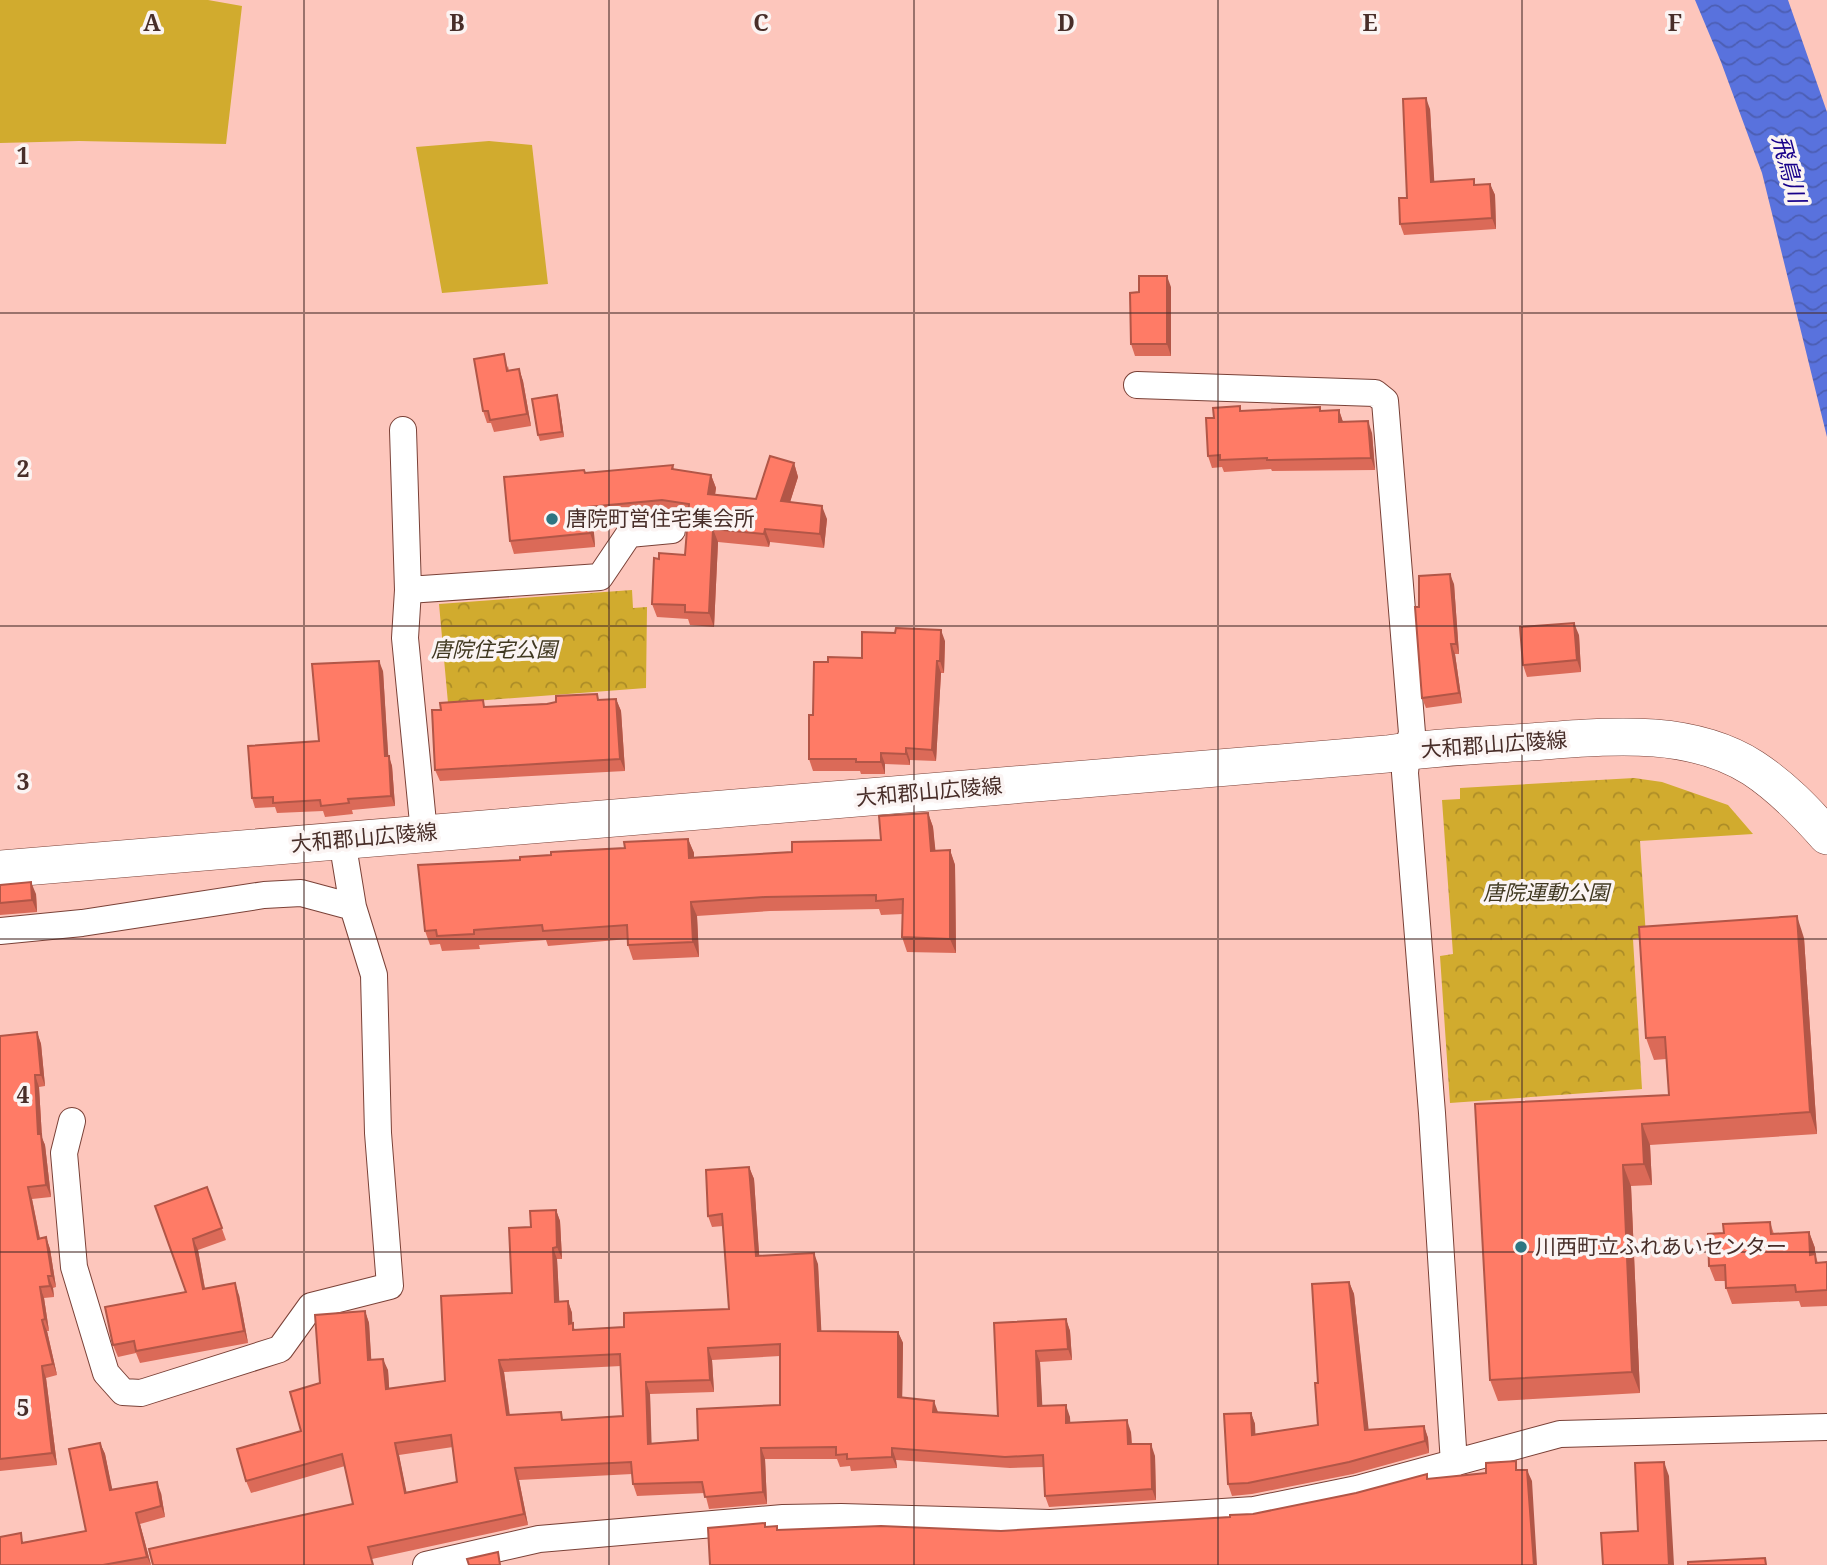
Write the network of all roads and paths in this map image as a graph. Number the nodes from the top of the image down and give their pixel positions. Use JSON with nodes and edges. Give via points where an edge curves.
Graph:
{"nodes":[{"id":1,"x":1137,"y":385,"type":"dead end"},
{"id":2,"x":403,"y":430,"type":"dead end"},
{"id":3,"x":672,"y":530,"type":"dead end"},
{"id":4,"x":408,"y":590,"type":"junction"},
{"id":5,"x":1407,"y":751,"type":"junction"},
{"id":6,"x":424,"y":833,"type":"junction"},
{"id":7,"x":1827,"y":836,"type":"edge"},
{"id":8,"x":342,"y":840,"type":"junction"},
{"id":9,"x":0,"y":869,"type":"edge"},
{"id":10,"x":353,"y":906,"type":"junction"},
{"id":11,"x":0,"y":931,"type":"edge"},
{"id":12,"x":72,"y":1121,"type":"dead end"},
{"id":13,"x":1827,"y":1427,"type":"edge"},
{"id":14,"x":1454,"y":1464,"type":"junction"},
{"id":15,"x":426,"y":1565,"type":"edge"}],
"edges":[{"from":1,"to":5,"type":"street","via":[[1375,393],[1385,401],[1412,733]]},
{"from":2,"to":4,"type":"street"},
{"from":3,"to":4,"type":"street","via":[[629,534],[600,577]]},
{"from":4,"to":6,"type":"street","via":[[404,638]]},
{"from":5,"to":6,"type":"main road","name":"大和郡山広陵線"},
{"from":5,"to":7,"type":"main road","name":"大和郡山広陵線","via":[[1605,737],[1659,738],[1706,747],[1752,768],[1798,803]]},
{"from":5,"to":14,"type":"street"},
{"from":6,"to":8,"type":"main road","name":"大和郡山広陵線"},
{"from":8,"to":9,"type":"main road","name":"大和郡山広陵線"},
{"from":8,"to":10,"type":"street"},
{"from":10,"to":11,"type":"street","via":[[301,892]]},
{"from":10,"to":12,"type":"street","via":[[374,975],[378,1133],[390,1286],[311,1306],[280,1349],[141,1393],[123,1392],[106,1373],[74,1267],[64,1153]]},
{"from":13,"to":14,"type":"street","via":[[1560,1434]]},
{"from":14,"to":15,"type":"street","via":[[1254,1510],[1051,1523],[783,1518],[539,1539]]}]}
